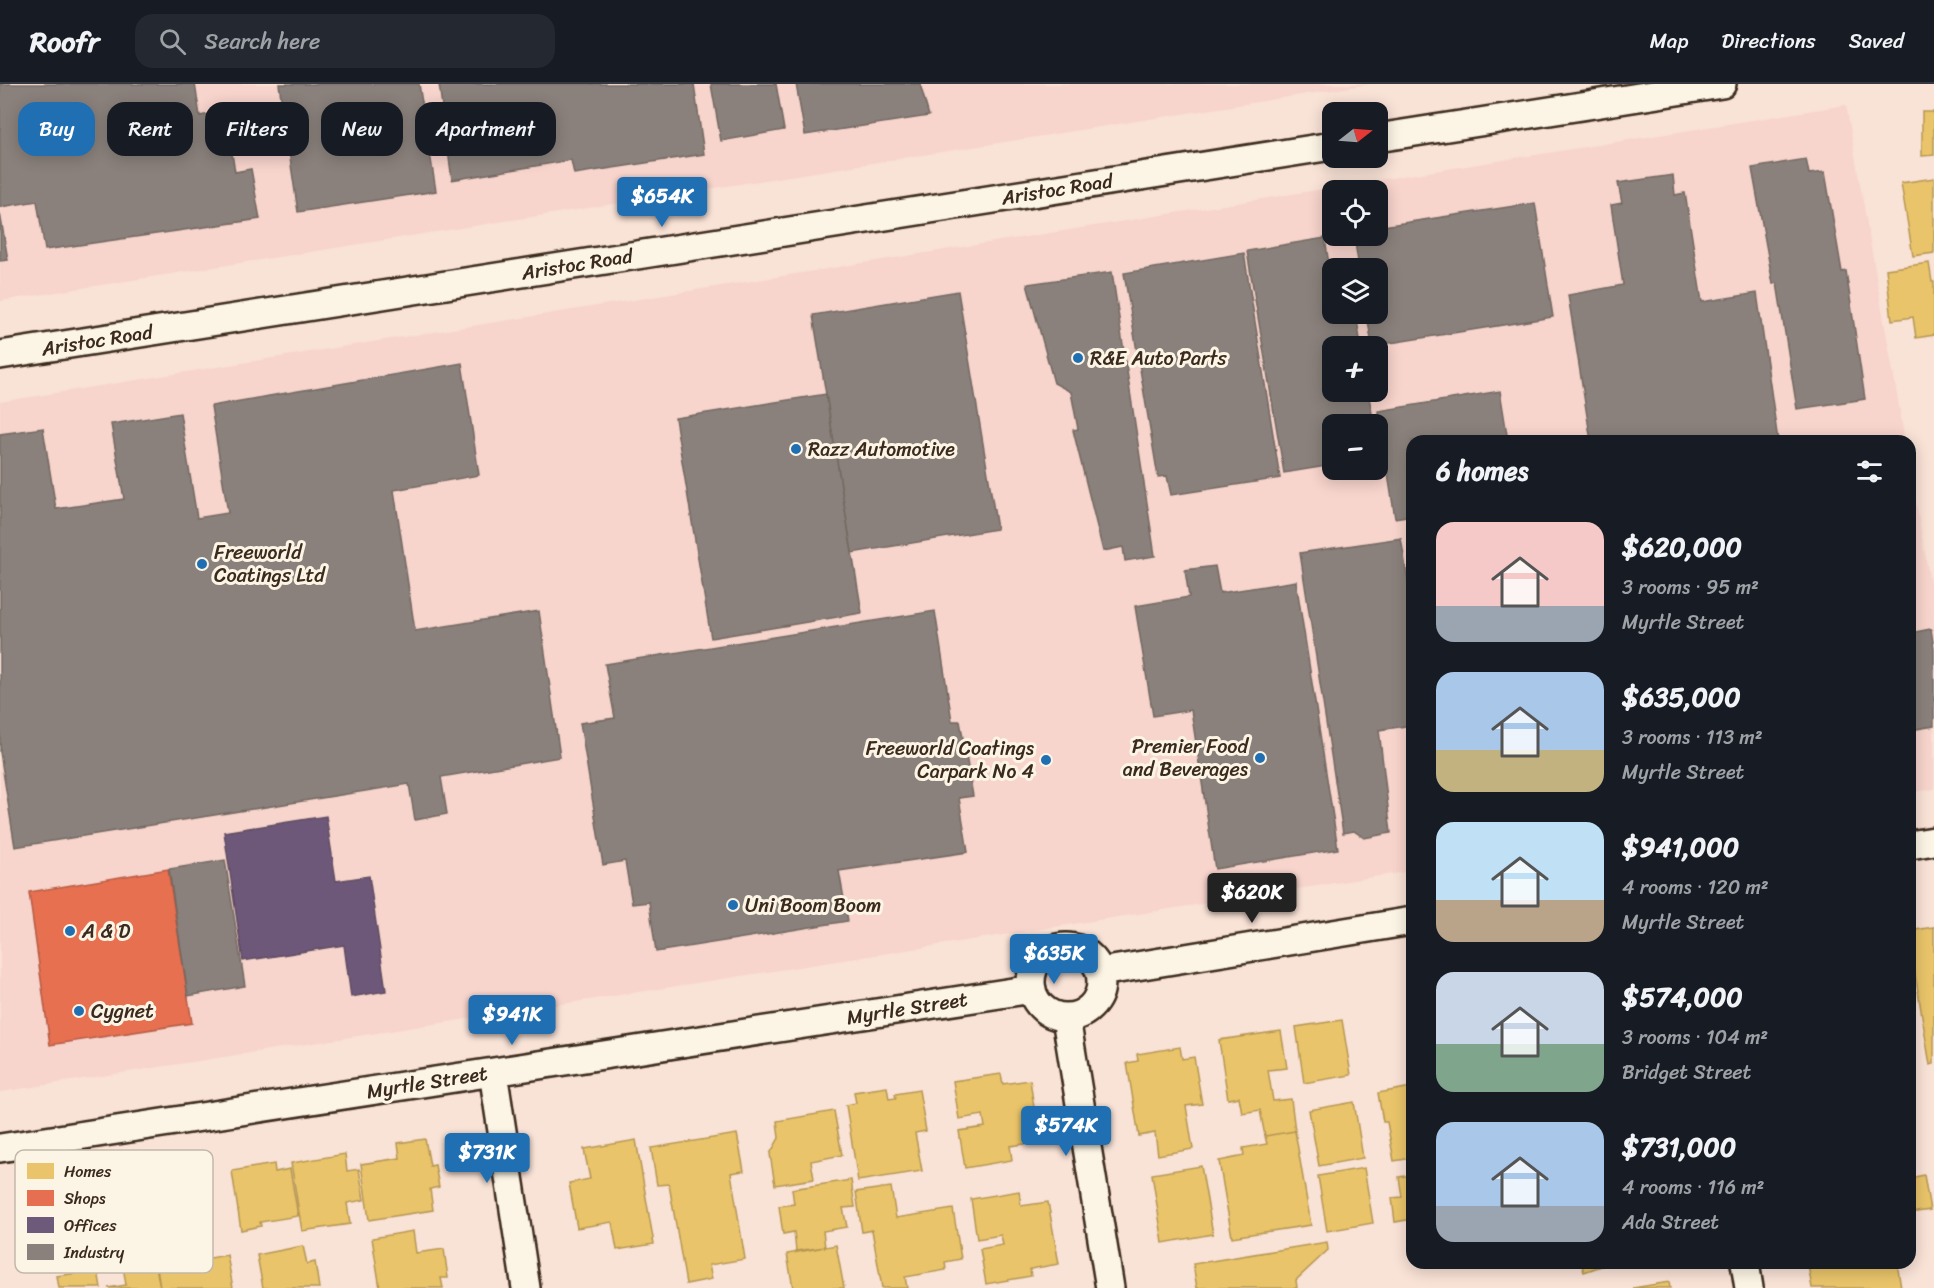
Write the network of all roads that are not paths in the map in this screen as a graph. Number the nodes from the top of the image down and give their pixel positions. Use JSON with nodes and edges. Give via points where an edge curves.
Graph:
{"nodes":[{"id":1,"x":1722,"y":84,"type":"edge"},
{"id":2,"x":1388,"y":136,"type":"edge"},
{"id":3,"x":1322,"y":148,"type":"edge"},
{"id":4,"x":0,"y":355,"type":"edge"},
{"id":5,"x":1934,"y":841,"type":"edge"},
{"id":6,"x":1916,"y":844,"type":"edge"},
{"id":7,"x":1406,"y":922,"type":"edge"},
{"id":8,"x":1100,"y":972,"type":"junction"},
{"id":9,"x":1032,"y":989,"type":"junction"},
{"id":10,"x":1066,"y":1018,"type":"junction"},
{"id":11,"x":493,"y":1072,"type":"junction"},
{"id":12,"x":0,"y":1148,"type":"edge"},
{"id":13,"x":1745,"y":1269,"type":"edge"},
{"id":14,"x":526,"y":1288,"type":"edge"},
{"id":15,"x":1110,"y":1288,"type":"edge"},
{"id":16,"x":1749,"y":1288,"type":"edge"}],
"edges":[{"from":1,"to":2,"type":"street"},
{"from":3,"to":4,"type":"street","name":"Aristoc Road"},
{"from":5,"to":6,"type":"street"},
{"from":7,"to":8,"type":"street"},
{"from":8,"to":9,"type":"street","via":[[1082,950],[1058,948],[1046,953],[1035,965]]},
{"from":8,"to":10,"type":"street","via":[[1101,984],[1092,1006],[1078,1016]]},
{"from":9,"to":10,"type":"street","via":[[1043,1009]]},
{"from":9,"to":11,"type":"street","name":"Myrtle Street"},
{"from":10,"to":15,"type":"street"},
{"from":11,"to":12,"type":"street","name":"Myrtle Street"},
{"from":11,"to":14,"type":"street"},
{"from":13,"to":16,"type":"street"}]}
